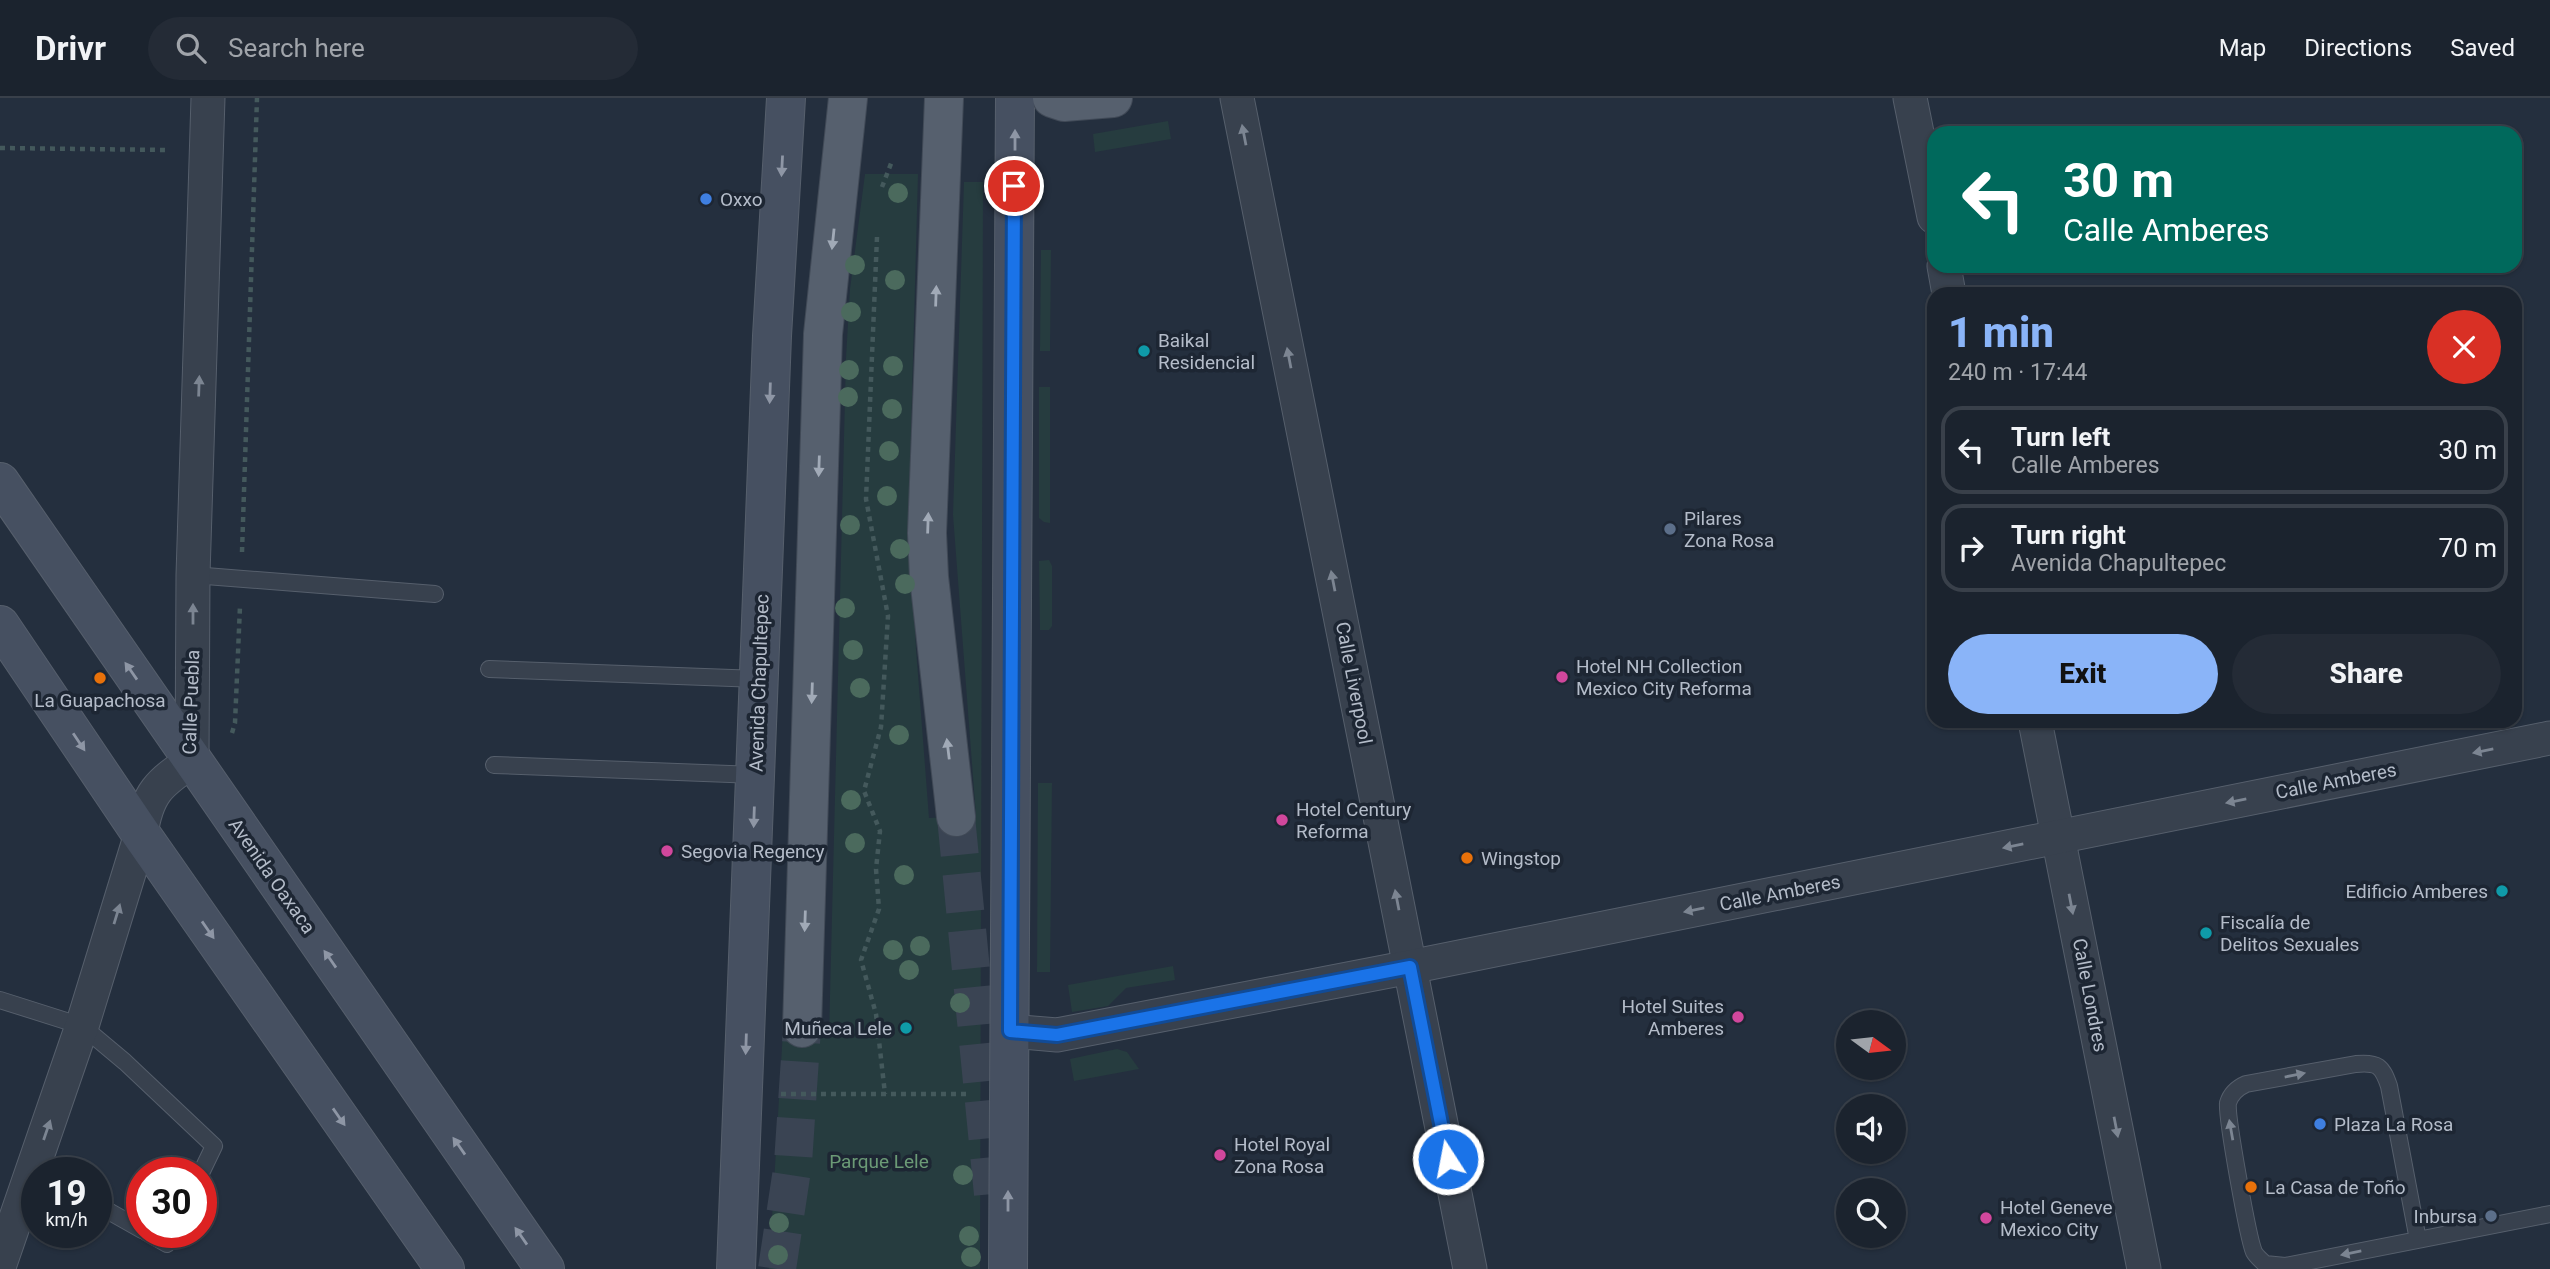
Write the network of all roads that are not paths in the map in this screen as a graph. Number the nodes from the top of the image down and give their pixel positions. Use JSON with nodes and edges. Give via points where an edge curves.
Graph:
{"nodes":[{"id":1,"x":208,"y":98,"type":"edge"},
{"id":2,"x":786,"y":98,"type":"edge"},
{"id":3,"x":848,"y":98,"type":"edge"},
{"id":4,"x":944,"y":98,"type":"edge"},
{"id":5,"x":1015,"y":98,"type":"edge"},
{"id":6,"x":1052,"y":98,"type":"edge"},
{"id":7,"x":1113,"y":98,"type":"edge"},
{"id":8,"x":1237,"y":98,"type":"edge"},
{"id":9,"x":1910,"y":98,"type":"edge"},
{"id":10,"x":1927,"y":182,"type":"edge"},
{"id":11,"x":0,"y":482,"type":"edge"},
{"id":12,"x":193,"y":575,"type":"junction"},
{"id":13,"x":435,"y":594,"type":"dead end"},
{"id":14,"x":0,"y":625,"type":"edge"},
{"id":15,"x":489,"y":669,"type":"dead end"},
{"id":16,"x":759,"y":679,"type":"junction"},
{"id":17,"x":2036,"y":728,"type":"edge"},
{"id":18,"x":2550,"y":738,"type":"edge"},
{"id":19,"x":494,"y":765,"type":"dead end"},
{"id":20,"x":756,"y":775,"type":"junction"},
{"id":21,"x":203,"y":776,"type":"junction"},
{"id":22,"x":956,"y":817,"type":"tunnel mouth"},
{"id":23,"x":141,"y":834,"type":"junction"},
{"id":24,"x":2058,"y":837,"type":"junction"},
{"id":25,"x":1410,"y":967,"type":"junction"},
{"id":26,"x":0,"y":1000,"type":"edge"},
{"id":27,"x":82,"y":1026,"type":"junction"},
{"id":28,"x":802,"y":1028,"type":"tunnel mouth"},
{"id":29,"x":1010,"y":1031,"type":"junction"},
{"id":30,"x":40,"y":1157,"type":"edge"},
{"id":31,"x":209,"y":1157,"type":"edge"},
{"id":32,"x":21,"y":1208,"type":"edge"},
{"id":33,"x":2550,"y":1214,"type":"edge"},
{"id":34,"x":2418,"y":1240,"type":"junction"},
{"id":35,"x":0,"y":1264,"type":"edge"},
{"id":36,"x":445,"y":1269,"type":"edge"},
{"id":37,"x":545,"y":1269,"type":"edge"},
{"id":38,"x":736,"y":1269,"type":"edge"},
{"id":39,"x":1008,"y":1269,"type":"edge"},
{"id":40,"x":1470,"y":1269,"type":"edge"},
{"id":41,"x":2144,"y":1269,"type":"edge"}],
"edges":[{"from":12,"to":1,"type":"street","name":"Calle Puebla","one_way":true},
{"from":2,"to":16,"type":"main road","name":"Avenida Chapultepec","one_way":true},
{"from":3,"to":28,"type":"main road","one_way":true,"via":[[822,334]]},
{"from":22,"to":4,"type":"main road","one_way":true,"via":[[927,533]]},
{"from":29,"to":5,"type":"main road","one_way":true},
{"from":6,"to":7,"type":"main road","via":[[1064,102]]},
{"from":25,"to":8,"type":"street","name":"Calle Liverpool","one_way":true},
{"from":9,"to":10,"type":"street"},
{"from":21,"to":11,"type":"main road","name":"Avenida Oaxaca","one_way":true},
{"from":12,"to":13,"type":"lane"},
{"from":21,"to":12,"type":"street","name":"Calle Puebla","one_way":true},
{"from":14,"to":23,"type":"main road","one_way":true},
{"from":15,"to":16,"type":"lane"},
{"from":16,"to":20,"type":"main road","name":"Avenida Chapultepec"},
{"from":17,"to":24,"type":"street","name":"Calle Londres"},
{"from":18,"to":24,"type":"street","name":"Calle Amberes","one_way":true},
{"from":19,"to":20,"type":"lane"},
{"from":20,"to":38,"type":"main road","name":"Avenida Chapultepec","one_way":true},
{"from":21,"to":23,"type":"street","name":"Calle Puebla","via":[[163,780],[144,809]]},
{"from":37,"to":21,"type":"main road","name":"Avenida Oaxaca","one_way":true},
{"from":27,"to":23,"type":"street","name":"Calle Puebla","one_way":true},
{"from":23,"to":36,"type":"main road","one_way":true},
{"from":24,"to":25,"type":"street","name":"Calle Amberes","one_way":true},
{"from":24,"to":41,"type":"street","name":"Calle Londres","one_way":true},
{"from":25,"to":29,"type":"street","name":"Calle Amberes","via":[[1057,1035]]},
{"from":25,"to":40,"type":"street","name":"Calle Liverpool"},
{"from":26,"to":27,"type":"lane"},
{"from":30,"to":27,"type":"street","name":"Calle Puebla","one_way":true},
{"from":27,"to":31,"type":"lane","via":[[214,1146]]},
{"from":39,"to":29,"type":"main road","one_way":true},
{"from":32,"to":35,"type":"street","name":"Calle Puebla"},
{"from":33,"to":34,"type":"lane"},
{"from":34,"to":34,"type":"lane","one_way":true,"via":[[2285,1266],[2264,1264],[2254,1252],[2240,1185],[2228,1110],[2232,1094],[2246,1084],[2369,1062],[2378,1065],[2389,1086]]}]}
